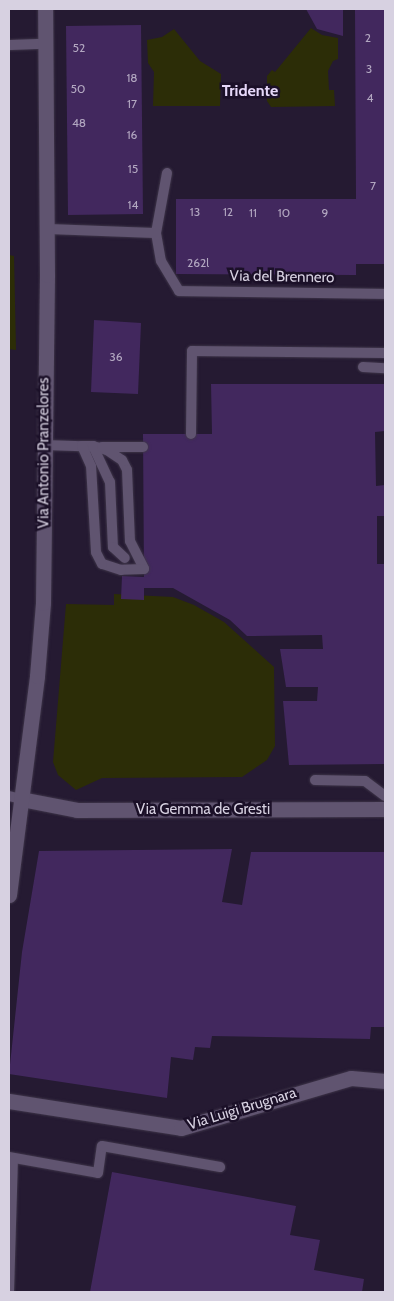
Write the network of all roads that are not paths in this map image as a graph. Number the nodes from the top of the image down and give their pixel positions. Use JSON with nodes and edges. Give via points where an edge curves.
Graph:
{"nodes":[{"id":1,"x":45,"y":9,"type":"edge"},
{"id":2,"x":45,"y":44,"type":"junction"},
{"id":3,"x":9,"y":45,"type":"edge"},
{"id":4,"x":167,"y":173,"type":"dead end"},
{"id":5,"x":47,"y":229,"type":"junction"},
{"id":6,"x":156,"y":233,"type":"junction"},
{"id":7,"x":385,"y":294,"type":"edge"},
{"id":8,"x":385,"y":353,"type":"edge"},
{"id":9,"x":363,"y":368,"type":"dead end"},
{"id":10,"x":385,"y":368,"type":"edge"},
{"id":11,"x":191,"y":434,"type":"dead end"},
{"id":12,"x":44,"y":445,"type":"junction"},
{"id":13,"x":82,"y":446,"type":"junction"},
{"id":14,"x":93,"y":446,"type":"junction"},
{"id":15,"x":144,"y":447,"type":"dead end"},
{"id":16,"x":125,"y":558,"type":"dead end"},
{"id":17,"x":315,"y":780,"type":"dead end"},
{"id":18,"x":385,"y":796,"type":"edge"},
{"id":19,"x":15,"y":798,"type":"edge"},
{"id":20,"x":385,"y":808,"type":"edge"},
{"id":21,"x":9,"y":896,"type":"edge"},
{"id":22,"x":385,"y":1081,"type":"edge"},
{"id":23,"x":9,"y":1101,"type":"edge"},
{"id":24,"x":11,"y":1158,"type":"edge"},
{"id":25,"x":220,"y":1167,"type":"dead end"},
{"id":26,"x":9,"y":1292,"type":"edge"}],
"edges":[{"from":1,"to":2,"type":"street","name":"Via Antonio Pranzelores"},
{"from":2,"to":3,"type":"lane"},
{"from":2,"to":5,"type":"street","name":"Via Antonio Pranzelores"},
{"from":4,"to":6,"type":"lane"},
{"from":5,"to":6,"type":"lane"},
{"from":5,"to":12,"type":"street","name":"Via Antonio Pranzelores"},
{"from":6,"to":7,"type":"lane","name":"Via del Brennero","via":[[160,260],[179,291]]},
{"from":8,"to":11,"type":"lane","via":[[192,351]]},
{"from":9,"to":10,"type":"lane"},
{"from":12,"to":13,"type":"lane"},
{"from":12,"to":19,"type":"street","name":"Via Antonio Pranzelores","via":[[43,603]]},
{"from":13,"to":14,"type":"lane"},
{"from":13,"to":14,"type":"lane","via":[[91,466],[94,539],[102,564],[122,570],[144,570],[130,541],[128,470],[122,460]]},
{"from":14,"to":15,"type":"lane"},
{"from":14,"to":16,"type":"lane","via":[[110,482],[113,547]]},
{"from":17,"to":18,"type":"lane","via":[[365,781]]},
{"from":19,"to":20,"type":"street","name":"Via Gemma de Gresti","via":[[77,810]]},
{"from":19,"to":21,"type":"street","name":"Via Antonio Pranzelores"},
{"from":22,"to":23,"type":"street","name":"Via Luigi Brugnara","via":[[351,1078],[181,1128]]},
{"from":24,"to":25,"type":"lane","via":[[98,1173],[102,1146]]},
{"from":24,"to":26,"type":"lane"}]}
